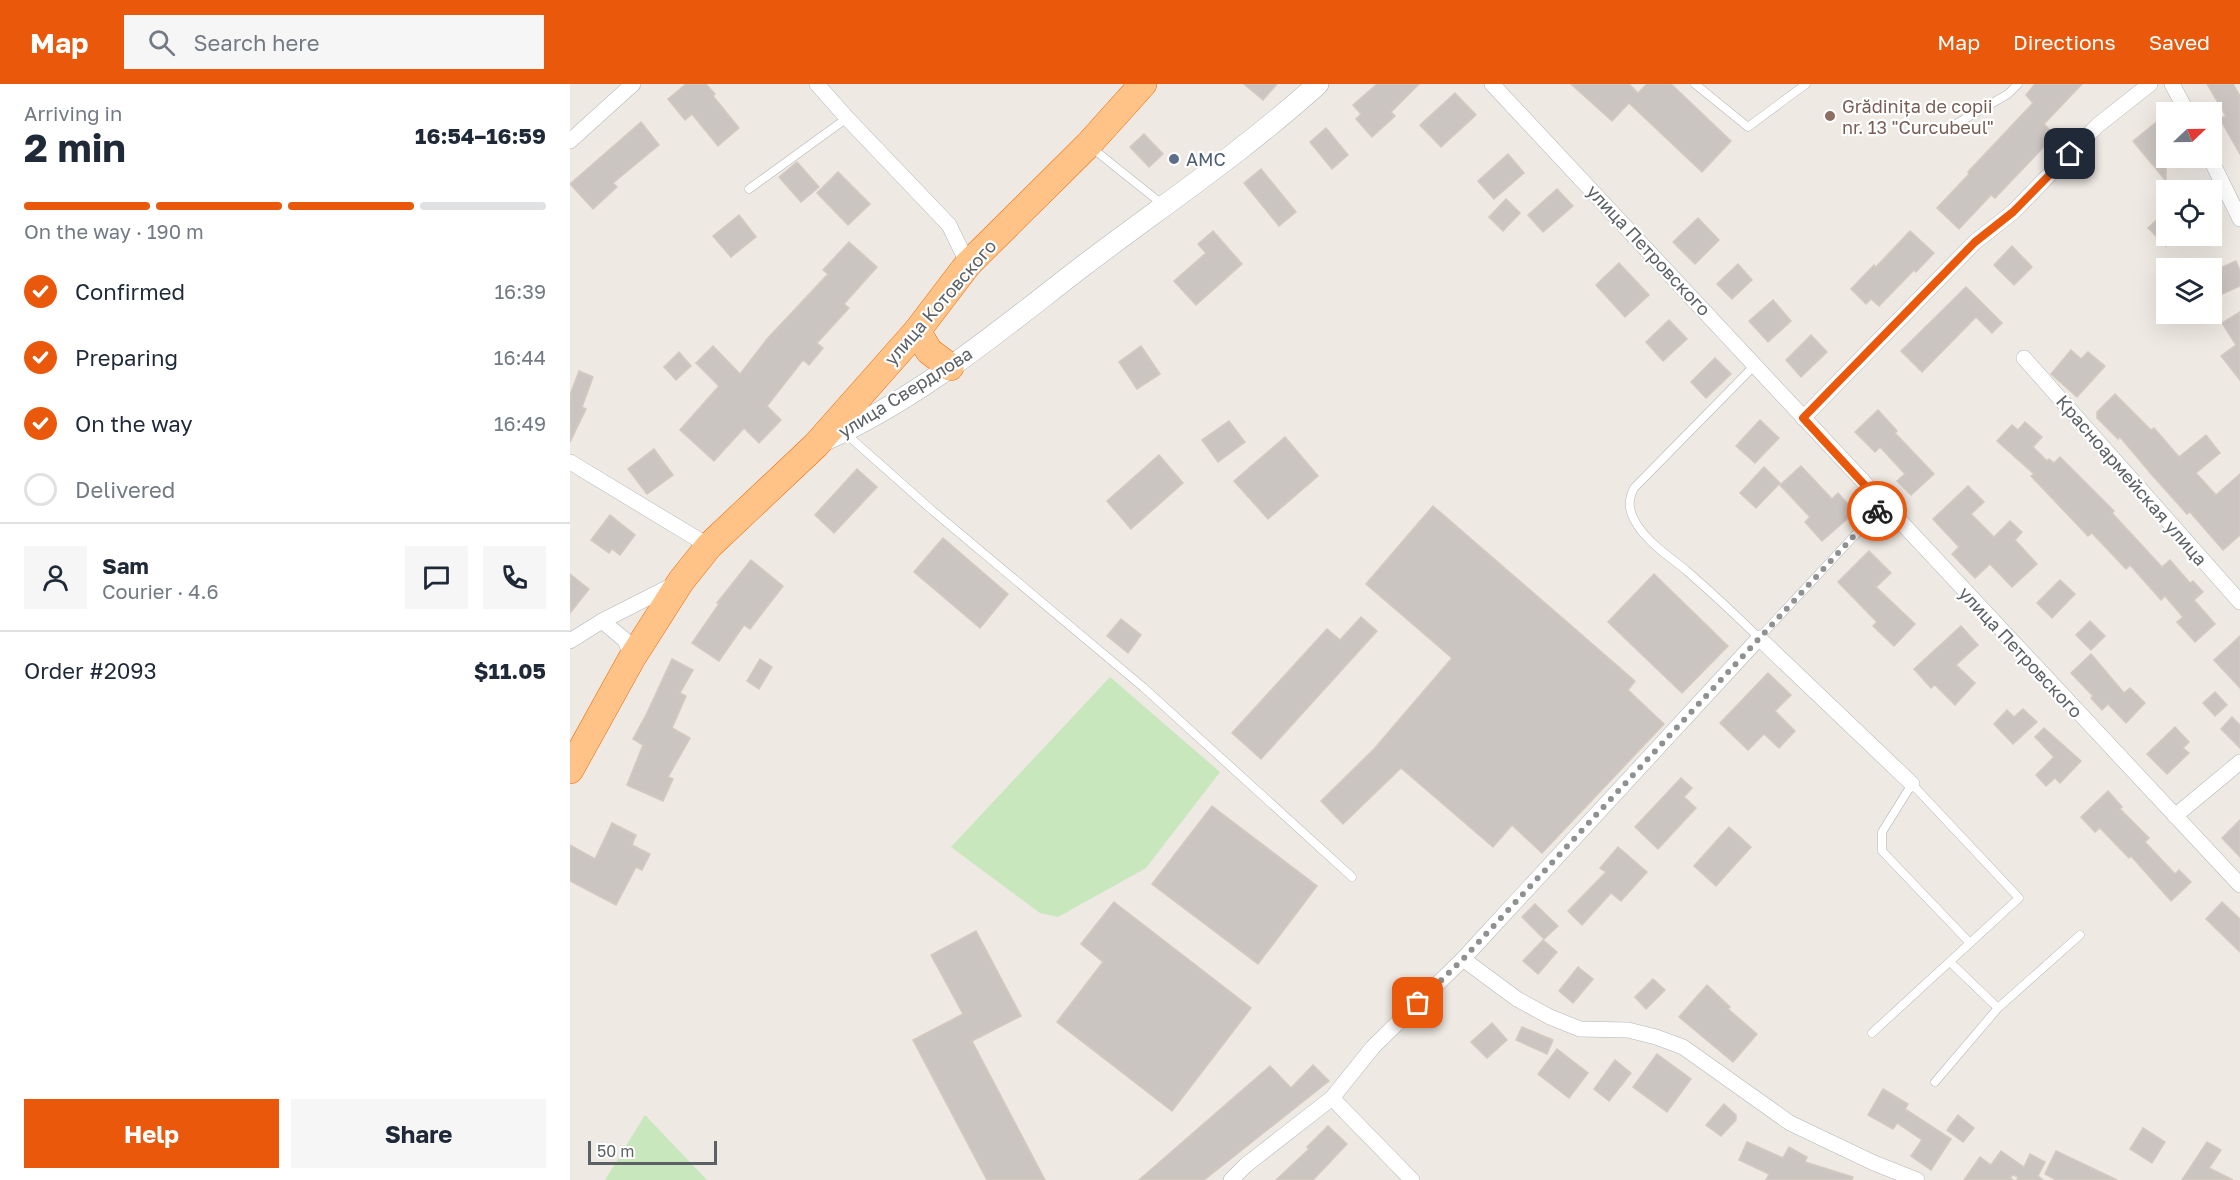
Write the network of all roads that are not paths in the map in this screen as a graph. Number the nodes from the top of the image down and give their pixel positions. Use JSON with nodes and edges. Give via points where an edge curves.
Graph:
{"nodes":[{"id":1,"x":633,"y":84,"type":"edge"},
{"id":2,"x":817,"y":84,"type":"edge"},
{"id":3,"x":1143,"y":84,"type":"edge"},
{"id":4,"x":1318,"y":84,"type":"edge"},
{"id":5,"x":1695,"y":84,"type":"edge"},
{"id":6,"x":1806,"y":84,"type":"edge"},
{"id":7,"x":2018,"y":84,"type":"edge"},
{"id":8,"x":2150,"y":84,"type":"edge"},
{"id":9,"x":2172,"y":84,"type":"edge"},
{"id":10,"x":1496,"y":85,"type":"edge"},
{"id":11,"x":2182,"y":102,"type":"edge"},
{"id":12,"x":847,"y":118,"type":"junction"},
{"id":13,"x":1944,"y":131,"type":"dead end"},
{"id":14,"x":570,"y":141,"type":"edge"},
{"id":15,"x":1089,"y":145,"type":"junction"},
{"id":16,"x":2215,"y":168,"type":"edge"},
{"id":17,"x":749,"y":189,"type":"dead end"},
{"id":18,"x":1165,"y":207,"type":"junction"},
{"id":19,"x":2240,"y":219,"type":"edge"},
{"id":20,"x":968,"y":264,"type":"junction"},
{"id":21,"x":916,"y":331,"type":"junction"},
{"id":22,"x":2024,"y":358,"type":"dead end"},
{"id":23,"x":1756,"y":364,"type":"junction"},
{"id":24,"x":950,"y":367,"type":"junction"},
{"id":25,"x":1803,"y":418,"type":"junction"},
{"id":26,"x":843,"y":432,"type":"junction"},
{"id":27,"x":816,"y":445,"type":"junction"},
{"id":28,"x":570,"y":462,"type":"edge"},
{"id":29,"x":1883,"y":505,"type":"junction"},
{"id":30,"x":709,"y":546,"type":"junction"},
{"id":31,"x":681,"y":581,"type":"junction"},
{"id":32,"x":2240,"y":602,"type":"edge"},
{"id":33,"x":602,"y":621,"type":"junction"},
{"id":34,"x":1759,"y":638,"type":"junction"},
{"id":35,"x":570,"y":641,"type":"edge"},
{"id":36,"x":632,"y":658,"type":"junction"},
{"id":37,"x":2240,"y":762,"type":"edge"},
{"id":38,"x":570,"y":770,"type":"edge"},
{"id":39,"x":1912,"y":784,"type":"junction"},
{"id":40,"x":2175,"y":816,"type":"junction"},
{"id":41,"x":1352,"y":877,"type":"dead end"},
{"id":42,"x":2240,"y":885,"type":"edge"},
{"id":43,"x":2079,"y":935,"type":"dead end"},
{"id":44,"x":1970,"y":943,"type":"junction"},
{"id":45,"x":1463,"y":959,"type":"junction"},
{"id":46,"x":1950,"y":962,"type":"junction"},
{"id":47,"x":1998,"y":1008,"type":"junction"},
{"id":48,"x":1872,"y":1033,"type":"dead end"},
{"id":49,"x":1935,"y":1082,"type":"dead end"},
{"id":50,"x":1332,"y":1098,"type":"junction"},
{"id":51,"x":1231,"y":1180,"type":"edge"},
{"id":52,"x":1412,"y":1180,"type":"edge"},
{"id":53,"x":1917,"y":1180,"type":"edge"}],
"edges":[{"from":1,"to":14,"type":"street"},
{"from":2,"to":12,"type":"street"},
{"from":3,"to":15,"type":"highway","name":"улица Котовского"},
{"from":4,"to":18,"type":"street","name":"улица Свердлова"},
{"from":5,"to":6,"type":"lane","via":[[1748,127]]},
{"from":7,"to":13,"type":"lane","via":[[2008,94]]},
{"from":8,"to":25,"type":"street","via":[[2098,125],[2013,212],[1975,242]]},
{"from":9,"to":11,"type":"street"},
{"from":10,"to":23,"type":"street","name":"улица Петровского"},
{"from":12,"to":17,"type":"lane"},
{"from":12,"to":20,"type":"street","via":[[949,225]]},
{"from":15,"to":18,"type":"lane"},
{"from":15,"to":20,"type":"highway","name":"улица Котовского"},
{"from":16,"to":19,"type":"street"},
{"from":18,"to":24,"type":"street","name":"улица Свердлова"},
{"from":20,"to":21,"type":"highway","name":"улица Котовского"},
{"from":21,"to":24,"type":"highway","via":[[929,351]]},
{"from":21,"to":27,"type":"highway","name":"улица Котовского"},
{"from":22,"to":32,"type":"street","name":"Красноармейская улица"},
{"from":23,"to":25,"type":"street","name":"улица Петровского"},
{"from":23,"to":34,"type":"lane","via":[[1634,488],[1629,499],[1637,525]]},
{"from":24,"to":26,"type":"street","name":"улица Свердлова"},
{"from":25,"to":29,"type":"street","name":"улица Петровского"},
{"from":26,"to":27,"type":"street","name":"улица Свердлова"},
{"from":26,"to":41,"type":"lane","via":[[1143,687]]},
{"from":27,"to":30,"type":"highway","name":"улица Свердлова"},
{"from":28,"to":30,"type":"street"},
{"from":29,"to":34,"type":"lane"},
{"from":29,"to":40,"type":"street","name":"улица Петровского"},
{"from":30,"to":31,"type":"highway","name":"улица Свердлова"},
{"from":31,"to":33,"type":"street"},
{"from":31,"to":36,"type":"highway","name":"улица Свердлова"},
{"from":33,"to":35,"type":"street"},
{"from":33,"to":36,"type":"street","via":[[625,640]]},
{"from":34,"to":39,"type":"street"},
{"from":34,"to":45,"type":"street"},
{"from":36,"to":38,"type":"highway","name":"улица Свердлова"},
{"from":37,"to":40,"type":"street"},
{"from":39,"to":44,"type":"lane","via":[[1882,832],[1882,850]]},
{"from":39,"to":44,"type":"lane","via":[[2019,898]]},
{"from":40,"to":42,"type":"street","name":"улица Петровского"},
{"from":43,"to":47,"type":"lane"},
{"from":44,"to":46,"type":"lane"},
{"from":45,"to":50,"type":"street","via":[[1373,1047]]},
{"from":45,"to":53,"type":"street","via":[[1517,999],[1580,1029],[1628,1030],[1683,1047],[1790,1123]]},
{"from":46,"to":47,"type":"lane"},
{"from":46,"to":48,"type":"lane"},
{"from":47,"to":49,"type":"lane"},
{"from":50,"to":51,"type":"street"},
{"from":50,"to":52,"type":"street"}]}
